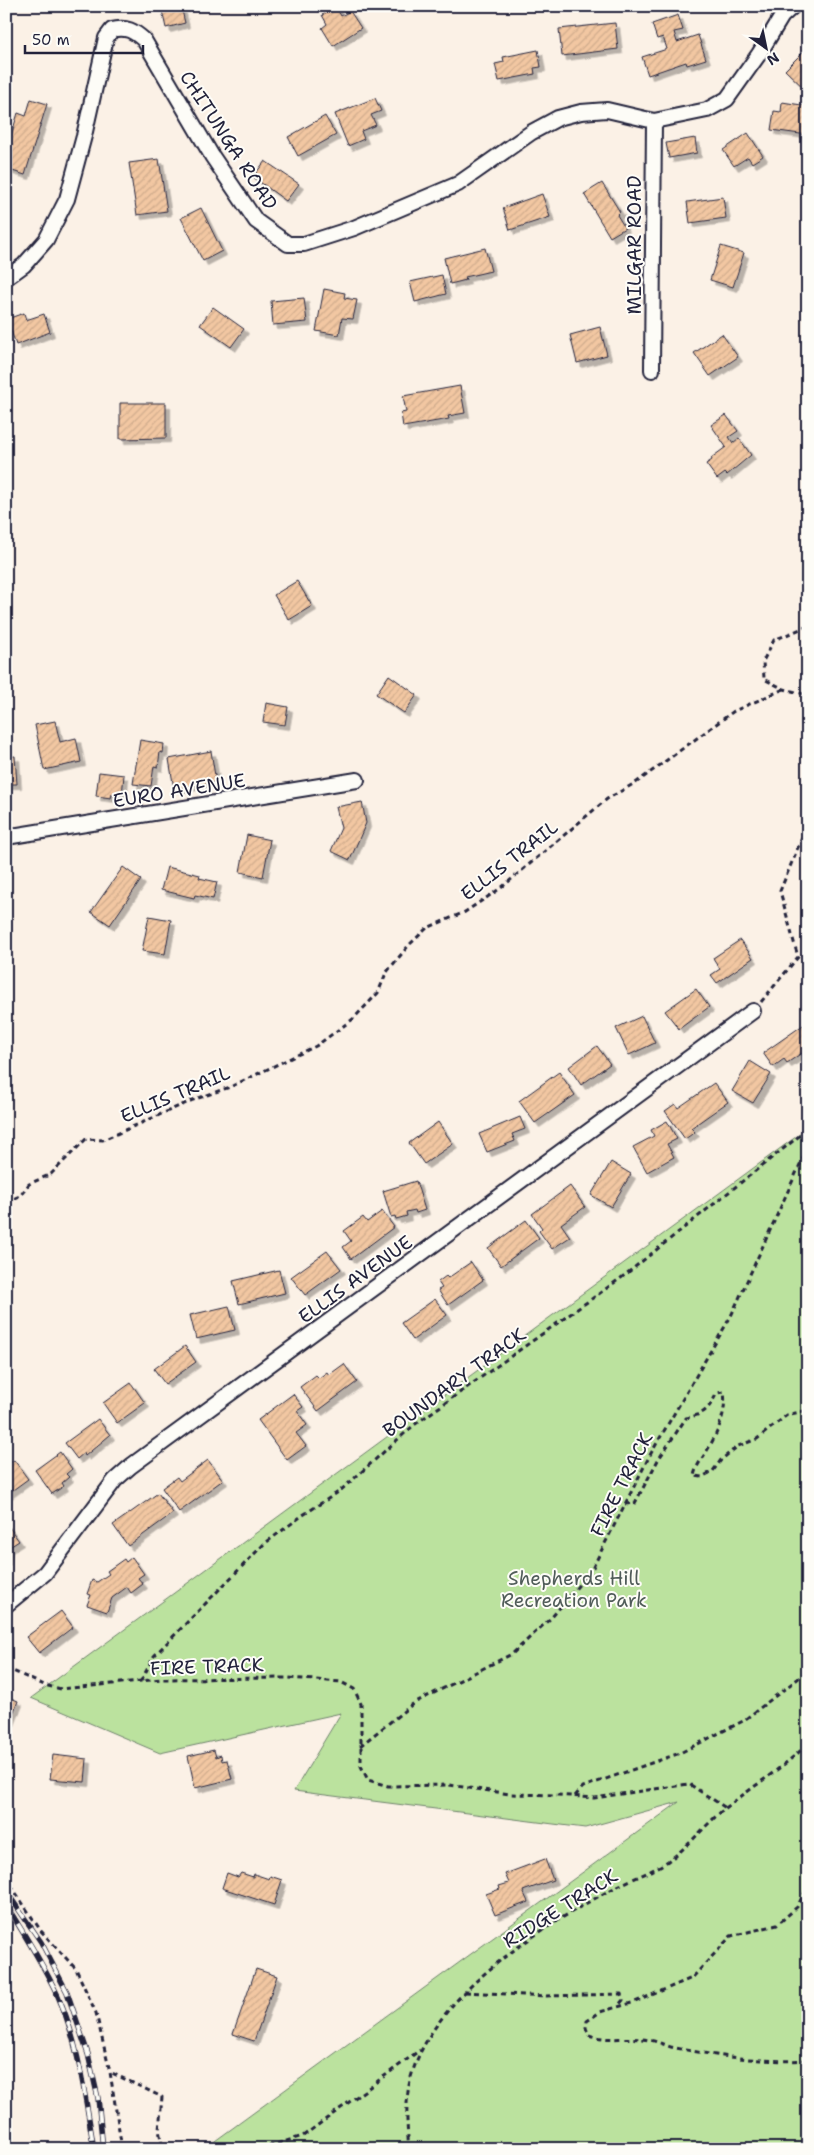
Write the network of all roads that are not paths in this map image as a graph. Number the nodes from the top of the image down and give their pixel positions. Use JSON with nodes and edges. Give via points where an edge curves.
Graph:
{"nodes":[{"id":1,"x":793,"y":6,"type":"edge"},
{"id":2,"x":654,"y":121,"type":"junction"},
{"id":3,"x":6,"y":278,"type":"edge"},
{"id":4,"x":652,"y":370,"type":"dead end"},
{"id":5,"x":357,"y":780,"type":"dead end"},
{"id":6,"x":6,"y":837,"type":"edge"},
{"id":7,"x":753,"y":1011,"type":"road end"},
{"id":8,"x":6,"y":1605,"type":"edge"}],
"edges":[{"from":1,"to":2,"type":"street","name":"CHITUNGA ROAD","via":[[782,16],[727,99],[707,110]]},
{"from":2,"to":3,"type":"street","name":"CHITUNGA ROAD","via":[[607,110],[558,118],[532,132],[458,184],[437,194],[323,240],[288,244],[256,221],[240,199],[144,40],[135,32],[120,28],[112,30],[106,38],[67,198],[46,240],[24,266]]},
{"from":2,"to":4,"type":"street","name":"MILGAR ROAD"},
{"from":5,"to":6,"type":"street","name":"EURO AVENUE"},
{"from":7,"to":8,"type":"street","name":"ELLIS AVENUE","via":[[131,1466],[115,1480],[45,1573]]}]}
